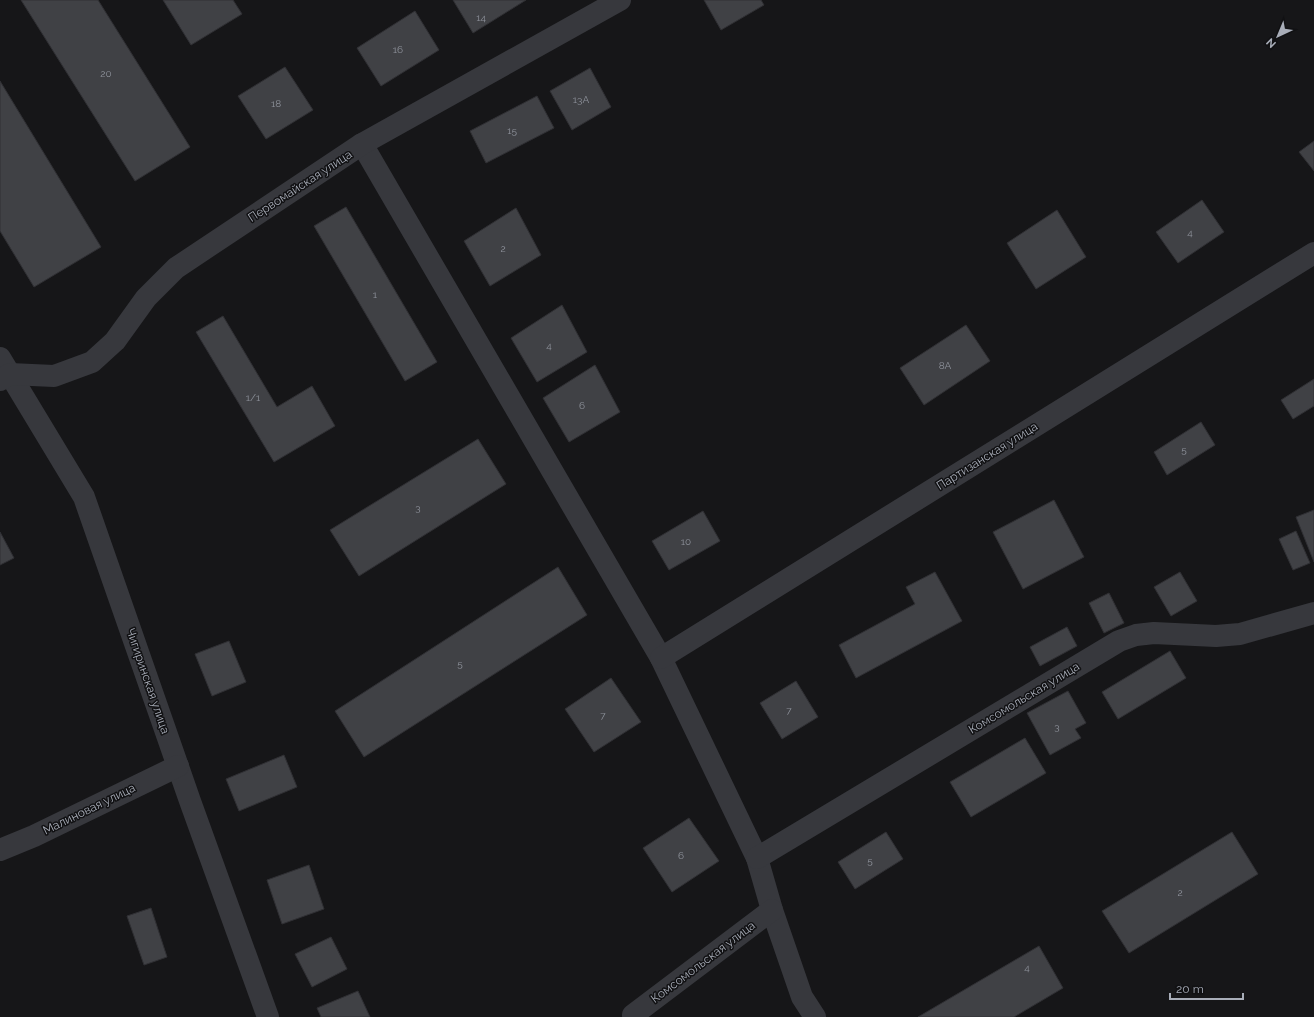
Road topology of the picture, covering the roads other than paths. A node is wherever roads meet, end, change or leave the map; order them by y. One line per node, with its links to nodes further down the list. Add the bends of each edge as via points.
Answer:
1 (620, 0): 2 (street, Первомайская улица)
2 (362, 144): 4 (street, Первомайская улица, via 176,268 146,298 115,341 92,362 54,376); 6 (street)
3 (1314, 253): 6 (street, Партизанская улица)
4 (3, 371): 7 (street, Чигиринская улица, via 84,497)
5 (1314, 613): 9 (street, Комсомольская улица, via 1240,634 1216,636 1154,633 1119,640)
6 (661, 658): 9 (street)
7 (178, 766): 8 (street, Малиновая улица); 12 (street, Чигиринская улица)
8 (0, 850)
9 (757, 858): 10 (street)
10 (772, 910): 11 (street, Комсомольская улица); 13 (street, via 802,997)
11 (634, 1015)
12 (268, 1017)
13 (815, 1017)

